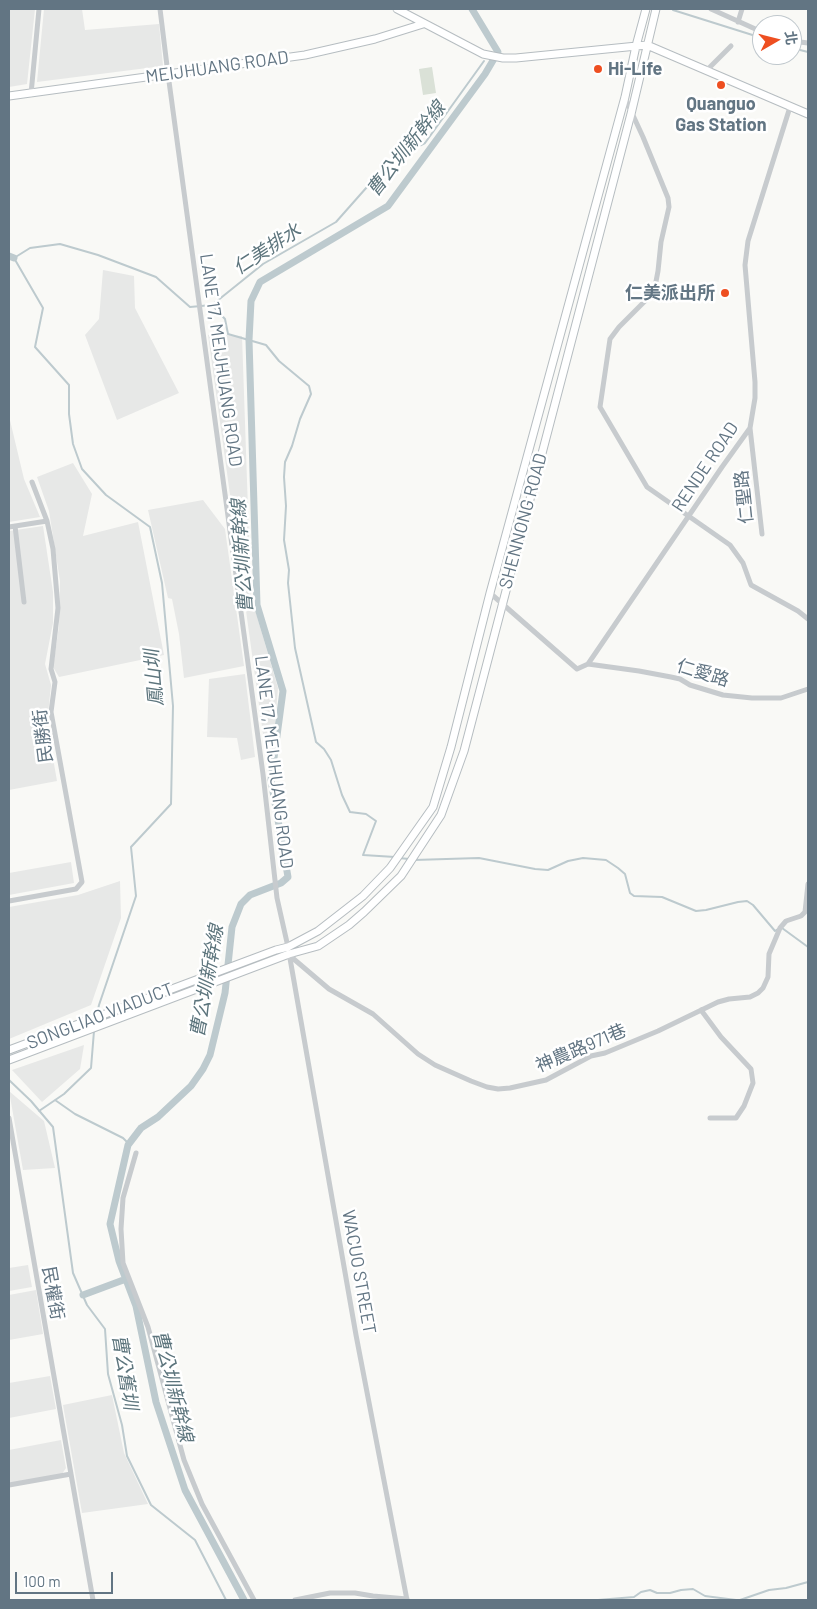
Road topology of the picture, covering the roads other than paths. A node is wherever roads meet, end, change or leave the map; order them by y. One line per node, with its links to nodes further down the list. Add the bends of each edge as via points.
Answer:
1 (40, 9): 16 (street)
2 (160, 9): 15 (street, LANE 17, MEIJHUANG ROAD)
3 (397, 9): 9 (street)
4 (646, 9): 12 (street, SHENNONG ROAD)
5 (656, 9): 11 (street, SHENNONG ROAD)
6 (712, 9): 8 (street)
7 (742, 9): 8 (street)
8 (738, 22): 10 (street)
9 (423, 24): 12 (street, via 483,54 503,58); 15 (street, MEIJHUANG ROAD, via 304,55)
10 (752, 28)
11 (647, 45): 12 (street); 14 (street); 20 (street, SHENNONG ROAD)
12 (636, 46): 18 (street, SHENNONG ROAD)
13 (731, 46): 14 (street)
14 (706, 71): 19 (street)
15 (168, 74): 16 (street, MEIJHUANG ROAD); 37 (street, LANE 17, MEIJHUANG ROAD, via 277,898)
16 (31, 94): 17 (street, MEIJHUANG ROAD)
17 (9, 96)
18 (625, 97): 20 (street); 28 (street, SHENNONG ROAD)
19 (790, 107): 21 (street); 22 (street, RENDE ROAD, via 748,241 744,265 755,382)
20 (632, 110): 24 (street, via 669,206 654,292 610,339 600,406 647,487); 30 (street, SHENNONG ROAD)
21 (808, 114)
22 (750, 428): 24 (street, RENDE ROAD); 27 (street, 仁聖路)
23 (32, 482): 25 (street, 民勝街)
24 (688, 517): 31 (street, via 730,545 743,562 751,585); 32 (street, RENDE ROAD)
25 (47, 521): 26 (street); 35 (street, 民勝街, via 58,608 51,669 55,682 51,712 82,882 76,889)
26 (12, 526): 29 (street)
27 (762, 534)
28 (490, 593): 30 (street); 37 (street, SHENNONG ROAD, via 451,747 432,807 390,868 363,896)
29 (24, 602)
30 (502, 603): 32 (street, via 577,669); 37 (street, SHENNONG ROAD, via 464,751 441,815 401,876 364,912 318,946)
31 (808, 619)
32 (588, 664): 33 (street, 仁愛路, via 680,679 724,695 780,698)
33 (808, 689)
34 (808, 884): 39 (street, 神農路971巷, via 805,912 786,921 776,935 763,988 750,997 729,999)
35 (9, 901)
36 (276, 950): 37 (street, SHENNONG ROAD); 40 (street, SONGLIAO VIADUCT)
37 (288, 951): 38 (street, SHENNONG ROAD); 39 (street, 神農路971巷, via 329,990 373,1014 418,1054 471,1081 498,1089 546,1080 591,1056 658,1031); 50 (street, WACUO STREET)
38 (278, 959): 41 (street, SONGLIAO VIADUCT)
39 (701, 1010): 43 (street, via 751,1069 753,1083 736,1118)
40 (9, 1050)
41 (9, 1060)
42 (9, 1118): 45 (street, 民權街)
43 (710, 1118)
44 (136, 1153): 48 (street, via 123,1198 120,1229 124,1263 148,1327 184,1460 202,1504)
45 (71, 1474): 46 (street); 47 (street, 民權街)
46 (9, 1485)
47 (93, 1600)
48 (254, 1600)
49 (295, 1600): 50 (street, via 330,1593 355,1593)
50 (407, 1600)

